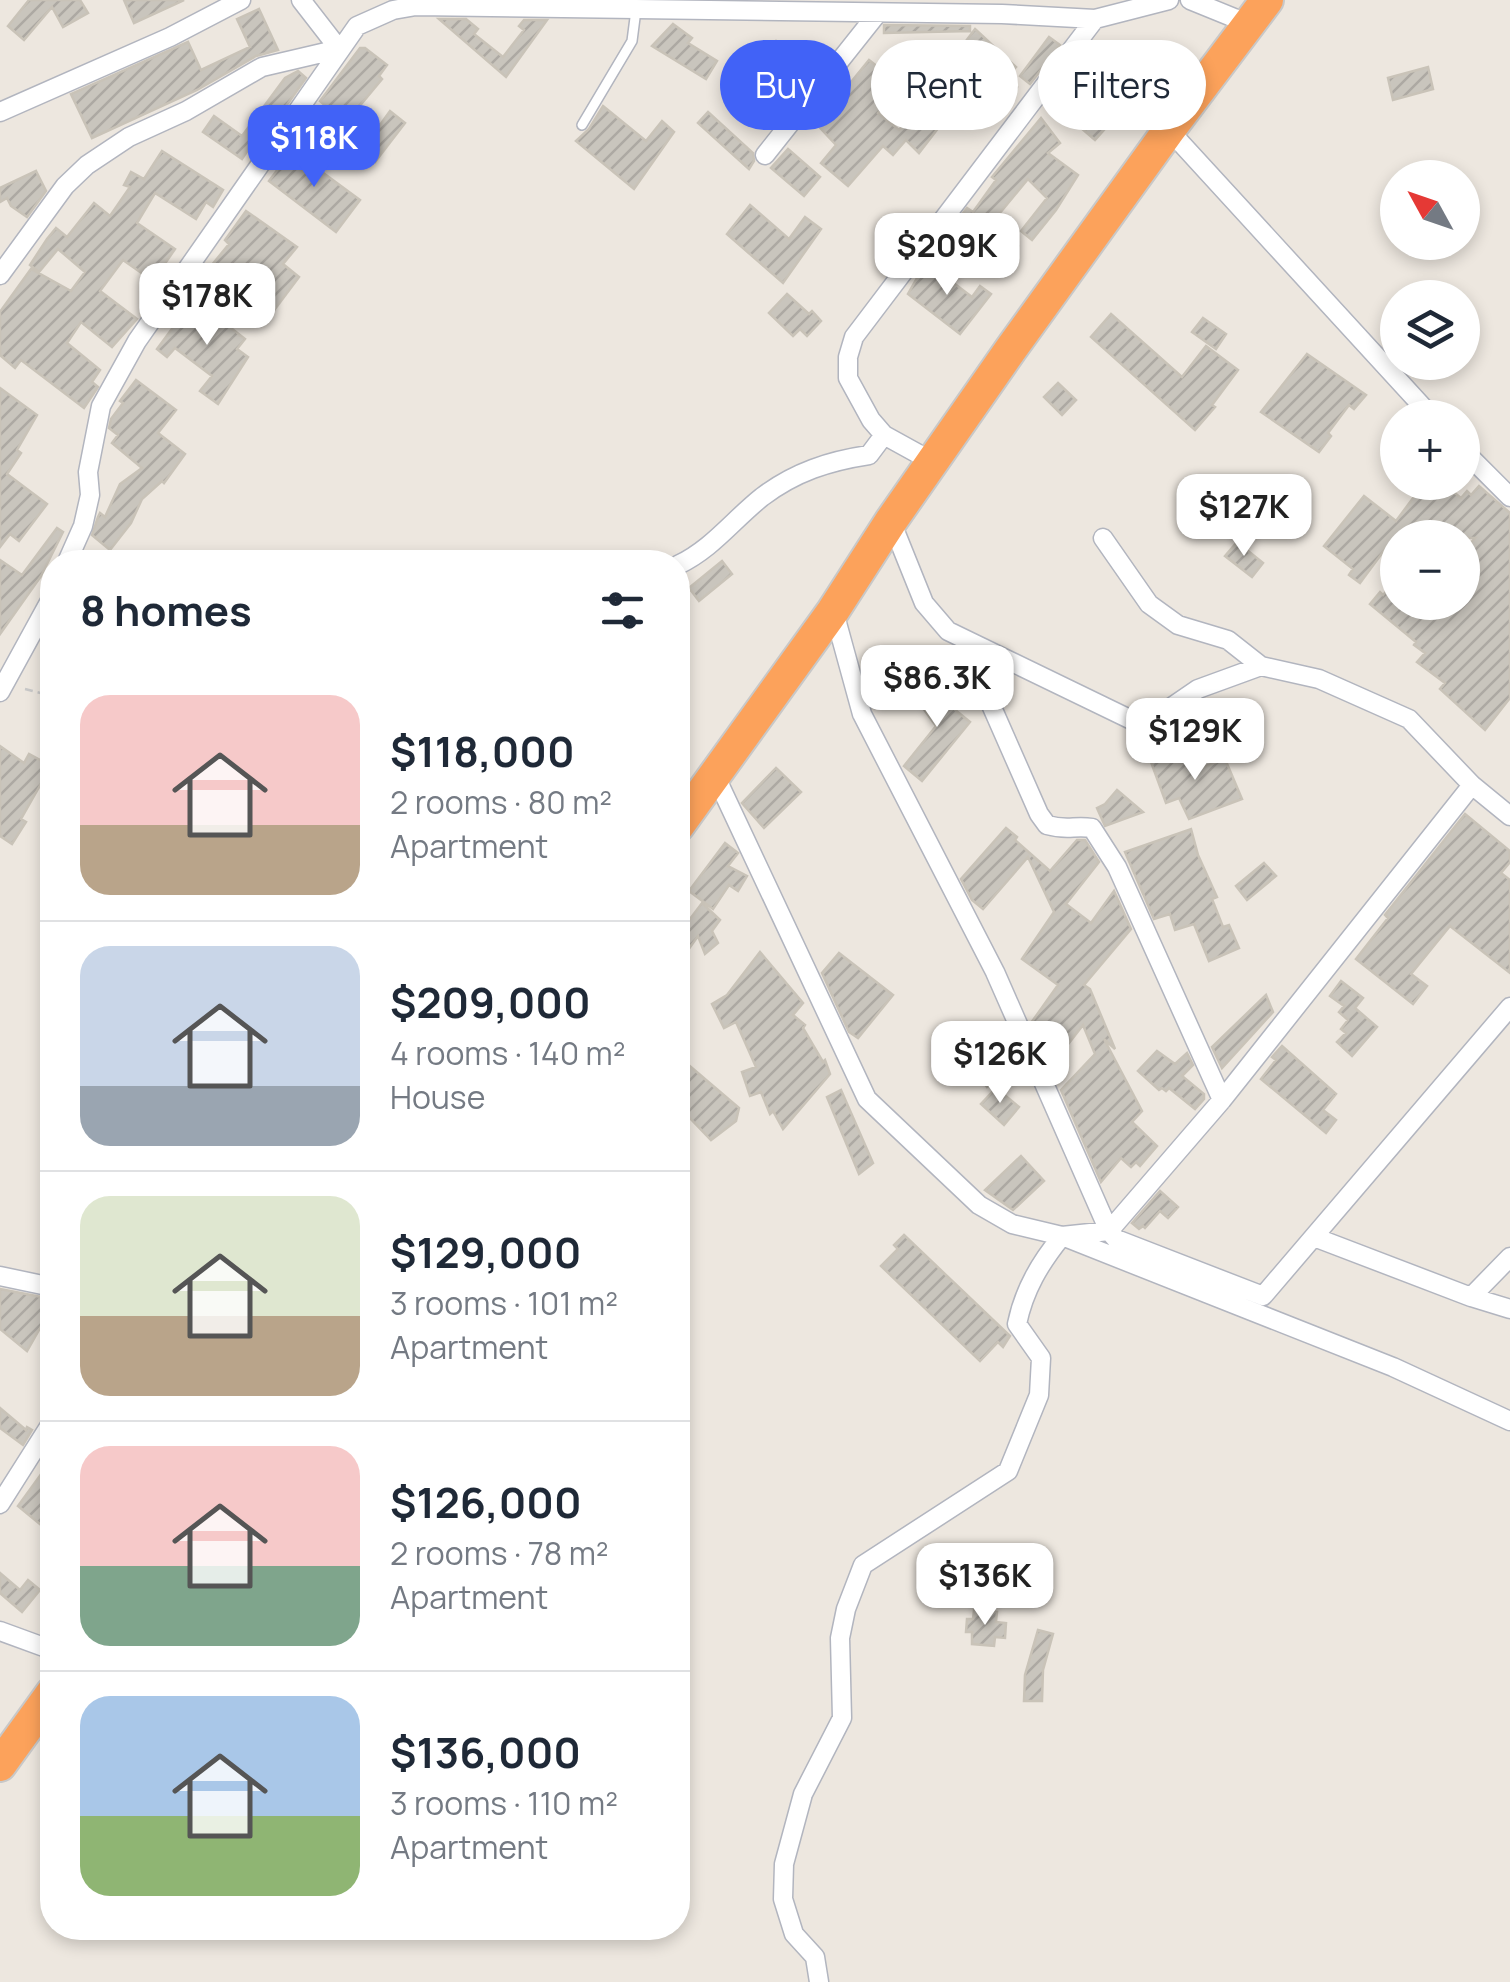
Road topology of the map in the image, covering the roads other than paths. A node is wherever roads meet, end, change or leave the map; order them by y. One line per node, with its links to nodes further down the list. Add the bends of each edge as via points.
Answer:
1 (241, 0): 12 (street)
2 (301, 0): 10 (street)
3 (1169, 0): 9 (street)
4 (1190, 0): 7 (street)
5 (417, 3): 6 (street); 10 (street, via 357,26)
6 (636, 10): 8 (street); 13 (lane, via 632,42)
7 (1258, 12): 11 (highway)
8 (877, 14): 9 (street); 15 (street)
9 (1095, 19): 18 (street, via 854,337 848,378)
10 (339, 49): 16 (street, via 262,68 129,137 64,186); 24 (street, via 137,341 101,406 90,495)
11 (1206, 80)
12 (0, 112)
13 (582, 125)
14 (1168, 130): 17 (street); 19 (highway)
15 (765, 155)
16 (0, 275)
17 (1416, 400)
18 (884, 434): 19 (street); 25 (street, via 869,454 825,462 788,480)
19 (933, 462): 22 (highway)
20 (1480, 467): 21 (street)
21 (1510, 498)
22 (891, 521): 26 (highway); 28 (street, via 924,603)
23 (1104, 538): 29 (street, via 1149,604 1178,625 1228,640)
24 (72, 550)
25 (690, 558)
26 (834, 611): 31 (highway); 37 (street, via 862,714 995,972)
27 (40, 619): 30 (street)
28 (962, 638): 29 (street, via 1144,726 1198,690); 36 (street, via 1039,814 1047,825 1092,828 1117,867)
29 (1260, 666): 32 (street, via 1318,679 1409,719)
30 (3, 686)
31 (715, 775): 33 (highway); 38 (street, via 867,1098 979,1205 1012,1224)
32 (1472, 785): 34 (street); 36 (street)
33 (690, 809)
34 (1510, 816)
35 (1510, 1007): 39 (street)
36 (1222, 1100): 37 (street)
37 (1109, 1231): 38 (street); 39 (street, via 1263,1296)
38 (1062, 1236): 45 (street); 52 (street, via 1041,1261 1022,1302 1017,1324 1041,1358 1038,1395 1008,1471 863,1565 846,1609 842,1718 803,1794 784,1864 782,1899 794,1934 815,1957)
39 (1314, 1237): 43 (street)
40 (1510, 1257): 43 (street)
41 (0, 1276): 42 (street)
42 (40, 1284)
43 (1471, 1297): 44 (street)
44 (1510, 1309)
45 (1510, 1420)
46 (40, 1441): 47 (street)
47 (0, 1504)
48 (0, 1631): 49 (street)
49 (40, 1646)
50 (40, 1709): 51 (highway)
51 (0, 1764)
52 (818, 1982)

